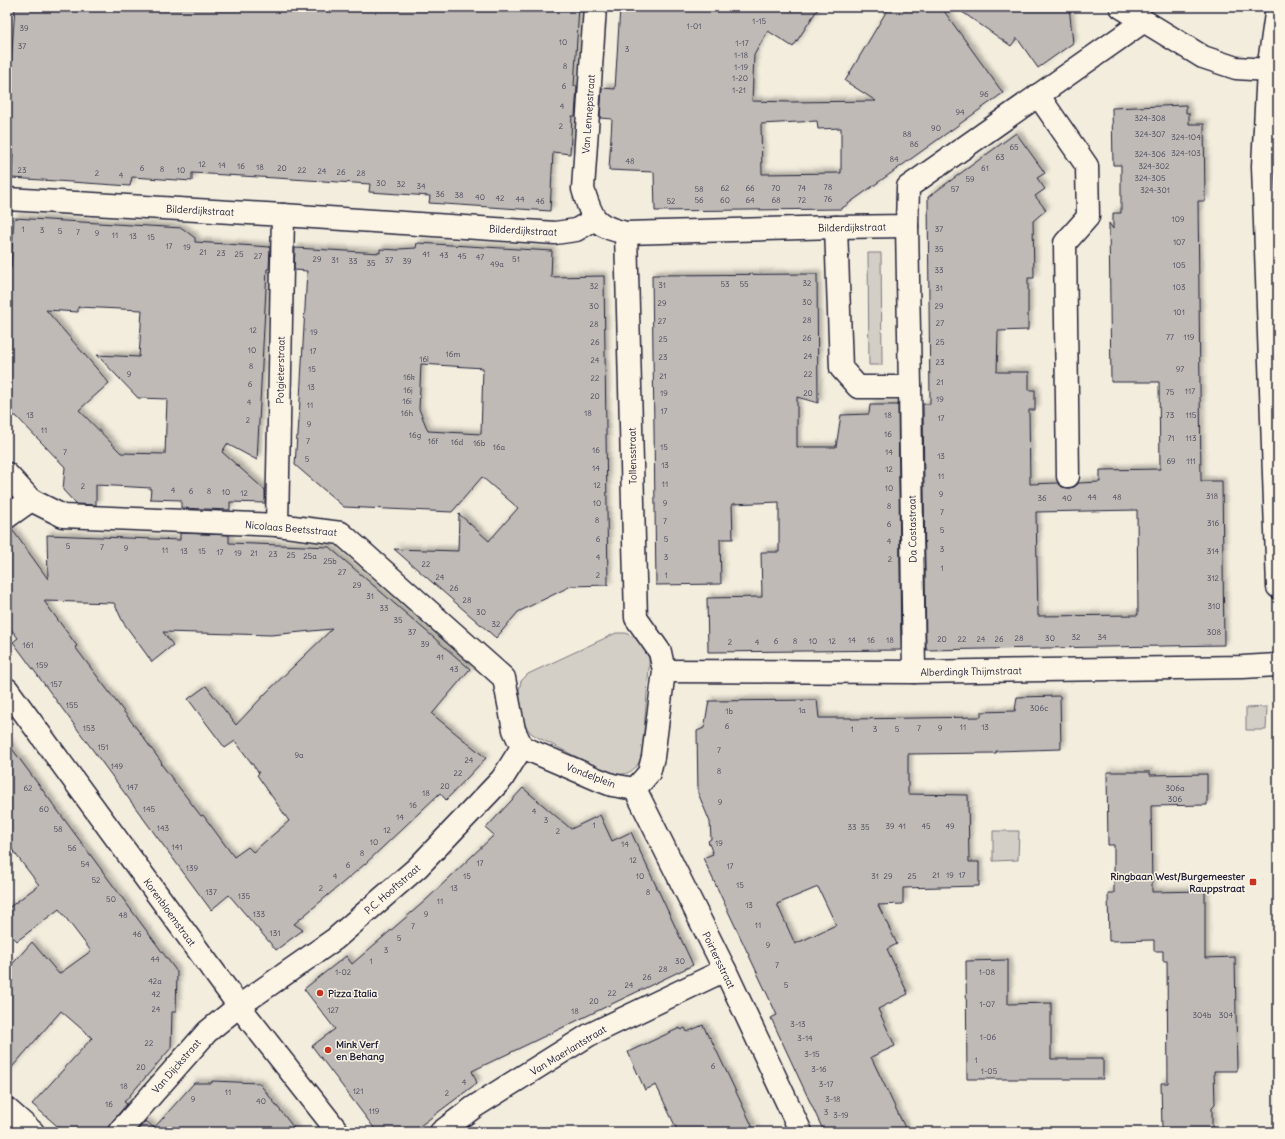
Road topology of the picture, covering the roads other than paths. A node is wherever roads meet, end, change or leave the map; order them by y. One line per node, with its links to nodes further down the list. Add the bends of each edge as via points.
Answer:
1 (595, 7): 9 (street, Van Lennepstraat, via 583,189)
2 (1121, 7): 4 (street)
3 (1277, 7): 5 (street)
4 (1144, 21): 5 (street, via 1203,57 1236,68); 6 (street)
5 (1268, 70): 19 (street, via 1263,166)
6 (1038, 96): 10 (street, via 908,187); 15 (street, via 1087,166 1088,218 1065,243)
7 (7, 199): 8 (street, Bilderdijkstraat)
8 (283, 215): 9 (street, Bilderdijkstraat, via 555,233 576,230); 18 (street, Potgieterstraat)
9 (595, 219): 12 (street, Bilderdijkstraat, via 609,229)
10 (907, 226): 11 (street, Bilderdijkstraat); 13 (street, Da Costastraat)
11 (836, 227): 12 (street, Bilderdijkstraat); 13 (street, via 841,368 858,387)
12 (626, 233): 21 (street, Tollensstraat, via 636,618 660,652)
13 (910, 387): 22 (street, Da Costastraat)
14 (7, 474): 16 (street)
15 (1068, 476)
16 (31, 500): 17 (street); 18 (street, Nicolaas Beetsstraat, via 63,516)
17 (7, 517)
18 (277, 525): 24 (street, Nicolaas Beetsstraat, via 341,533 504,678 514,730)
19 (1278, 587)
20 (1278, 665): 22 (street, Alberdingk Thijmstraat)
21 (664, 671): 22 (street, Alberdingk Thijmstraat); 25 (street, via 653,757 649,773)
22 (914, 672)
23 (7, 689): 27 (street, Korenbloemstraat)
24 (522, 747): 25 (street, Vondelplein, via 612,785); 27 (street, P.C. Hooftstraat, via 502,779 418,867 335,939)
25 (635, 789): 26 (street, Poirtersstraat)
26 (725, 970): 32 (street, Van Maerlantstraat, via 589,1035 474,1107); 33 (street, Poirtersstraat)
27 (239, 1006): 30 (street, Van Dijckstraat, via 207,1032); 31 (street, Korenbloemstraat)
28 (7, 1109): 29 (street)
29 (33, 1132)
30 (119, 1132)
31 (338, 1132)
32 (441, 1132)
33 (801, 1132)

